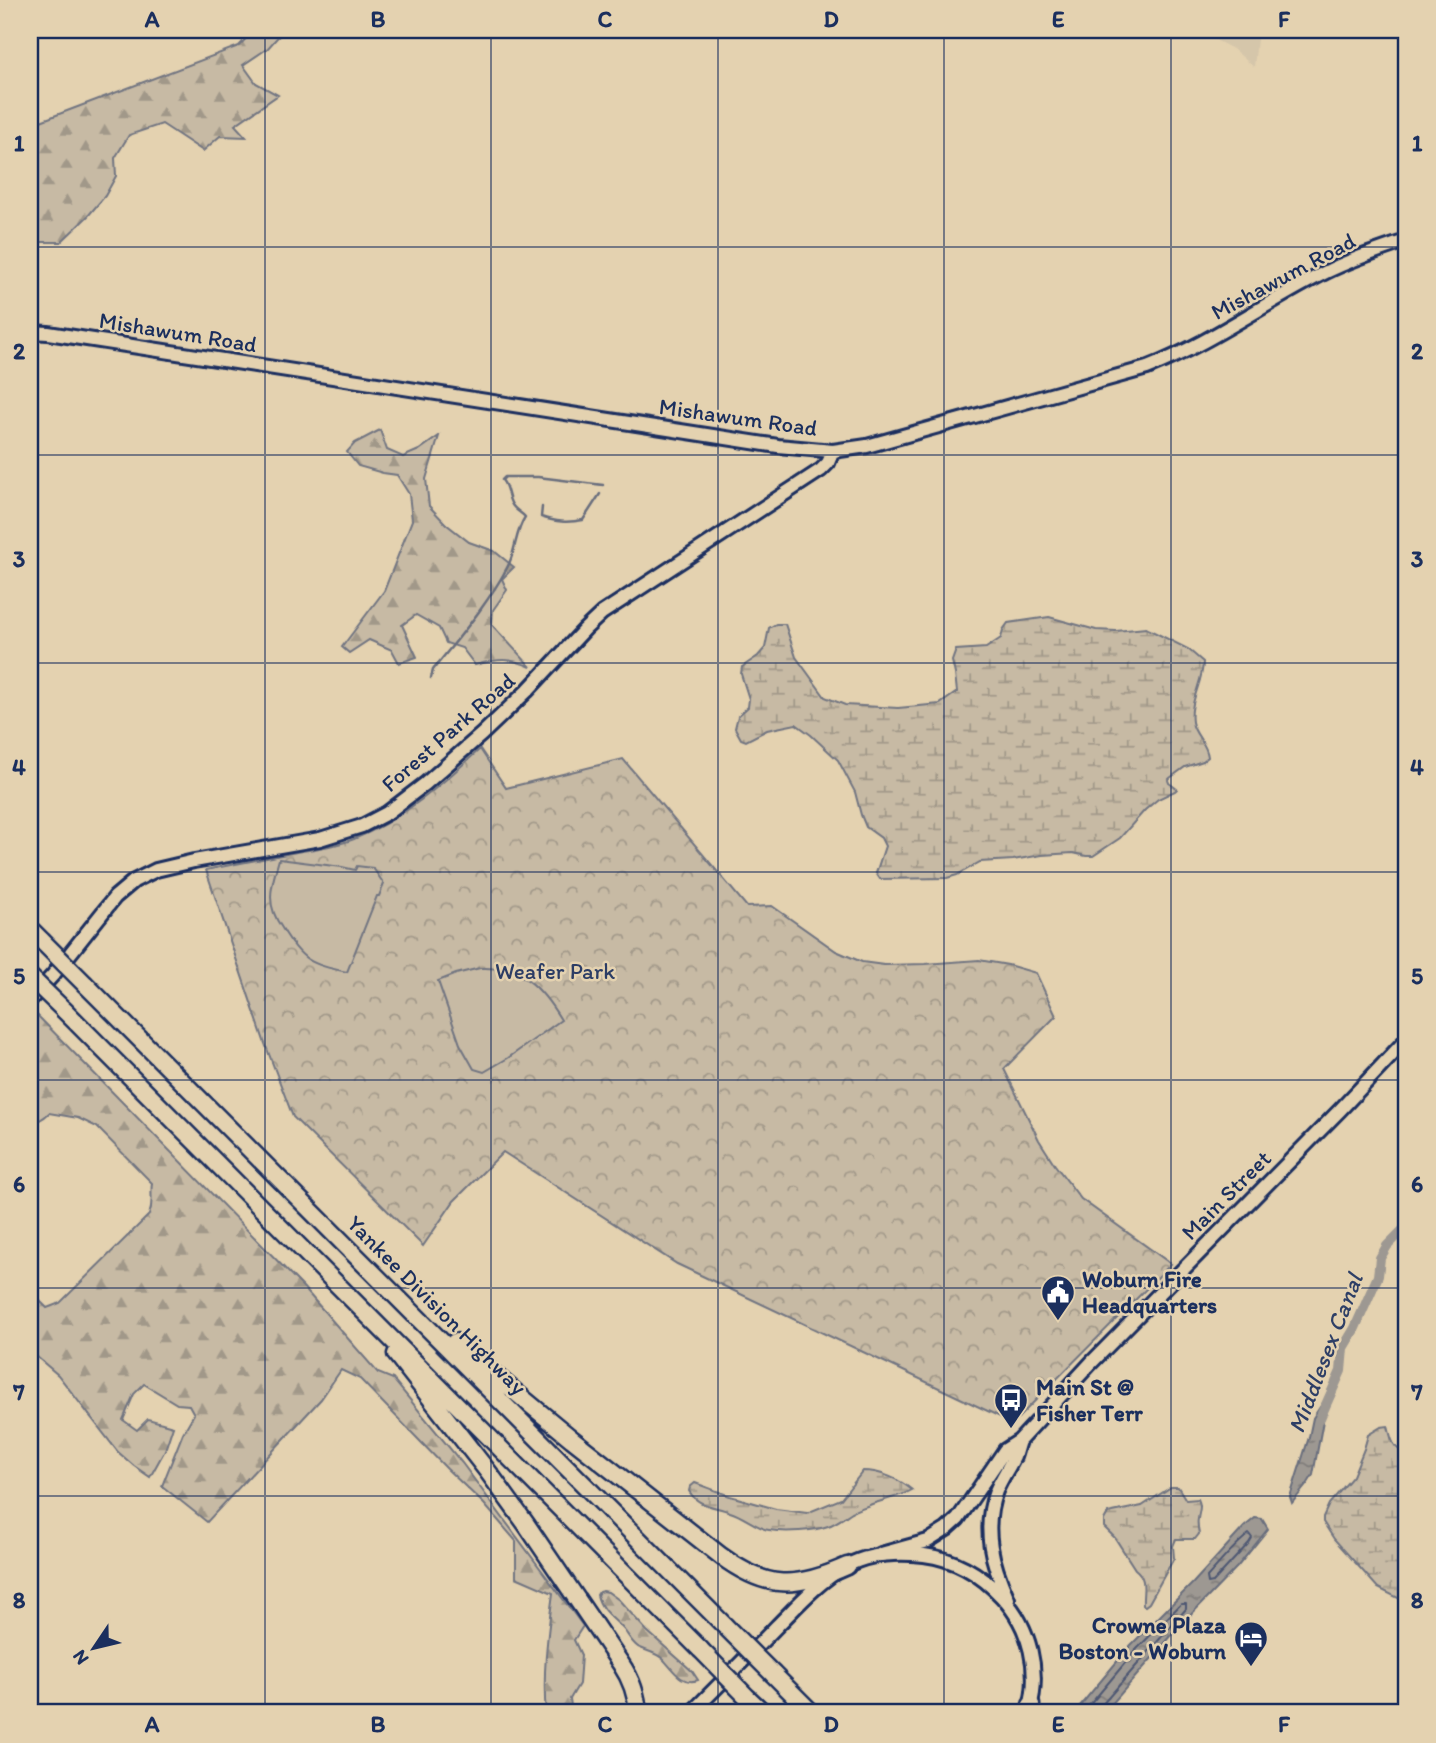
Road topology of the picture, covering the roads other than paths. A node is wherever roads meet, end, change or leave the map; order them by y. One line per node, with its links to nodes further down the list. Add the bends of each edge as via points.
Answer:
1 (1406, 241): 3 (main road, Mishawum Road, via 1333,268 1147,368 867,446)
2 (30, 332): 3 (main road, Mishawum Road)
3 (833, 451): 6 (main road, Forest Park Road, via 821,470 599,616 496,721 397,806 332,836 169,866 144,876 115,897)
4 (30, 929): 8 (highway, Yankee Division Highway, bridge)
5 (30, 977): 9 (highway, bridge)
6 (30, 1000)
7 (1406, 1040): 10 (main road, Main Street)
8 (370, 1270): 12 (highway, via 553,1424 744,1572 791,1583); 18 (highway, Yankee Division Highway, bridge)
9 (353, 1300): 15 (highway, via 526,1524 626,1671); 17 (highway, bridge)
10 (1018, 1441): 11 (main road, Main Street, via 1005,1450 947,1529 928,1541); 13 (main road, Main Street, via 996,1490 989,1537 995,1568)
11 (881, 1555): 12 (main road, Main Street); 13 (main road, via 930,1556 964,1567 993,1587)
12 (847, 1566): 16 (main road, Main Street, via 809,1594)
13 (1019, 1621): 14 (main road, via 1032,1661)
14 (1030, 1711)
15 (638, 1713)
16 (691, 1713)
17 (764, 1713)
18 (812, 1713)

